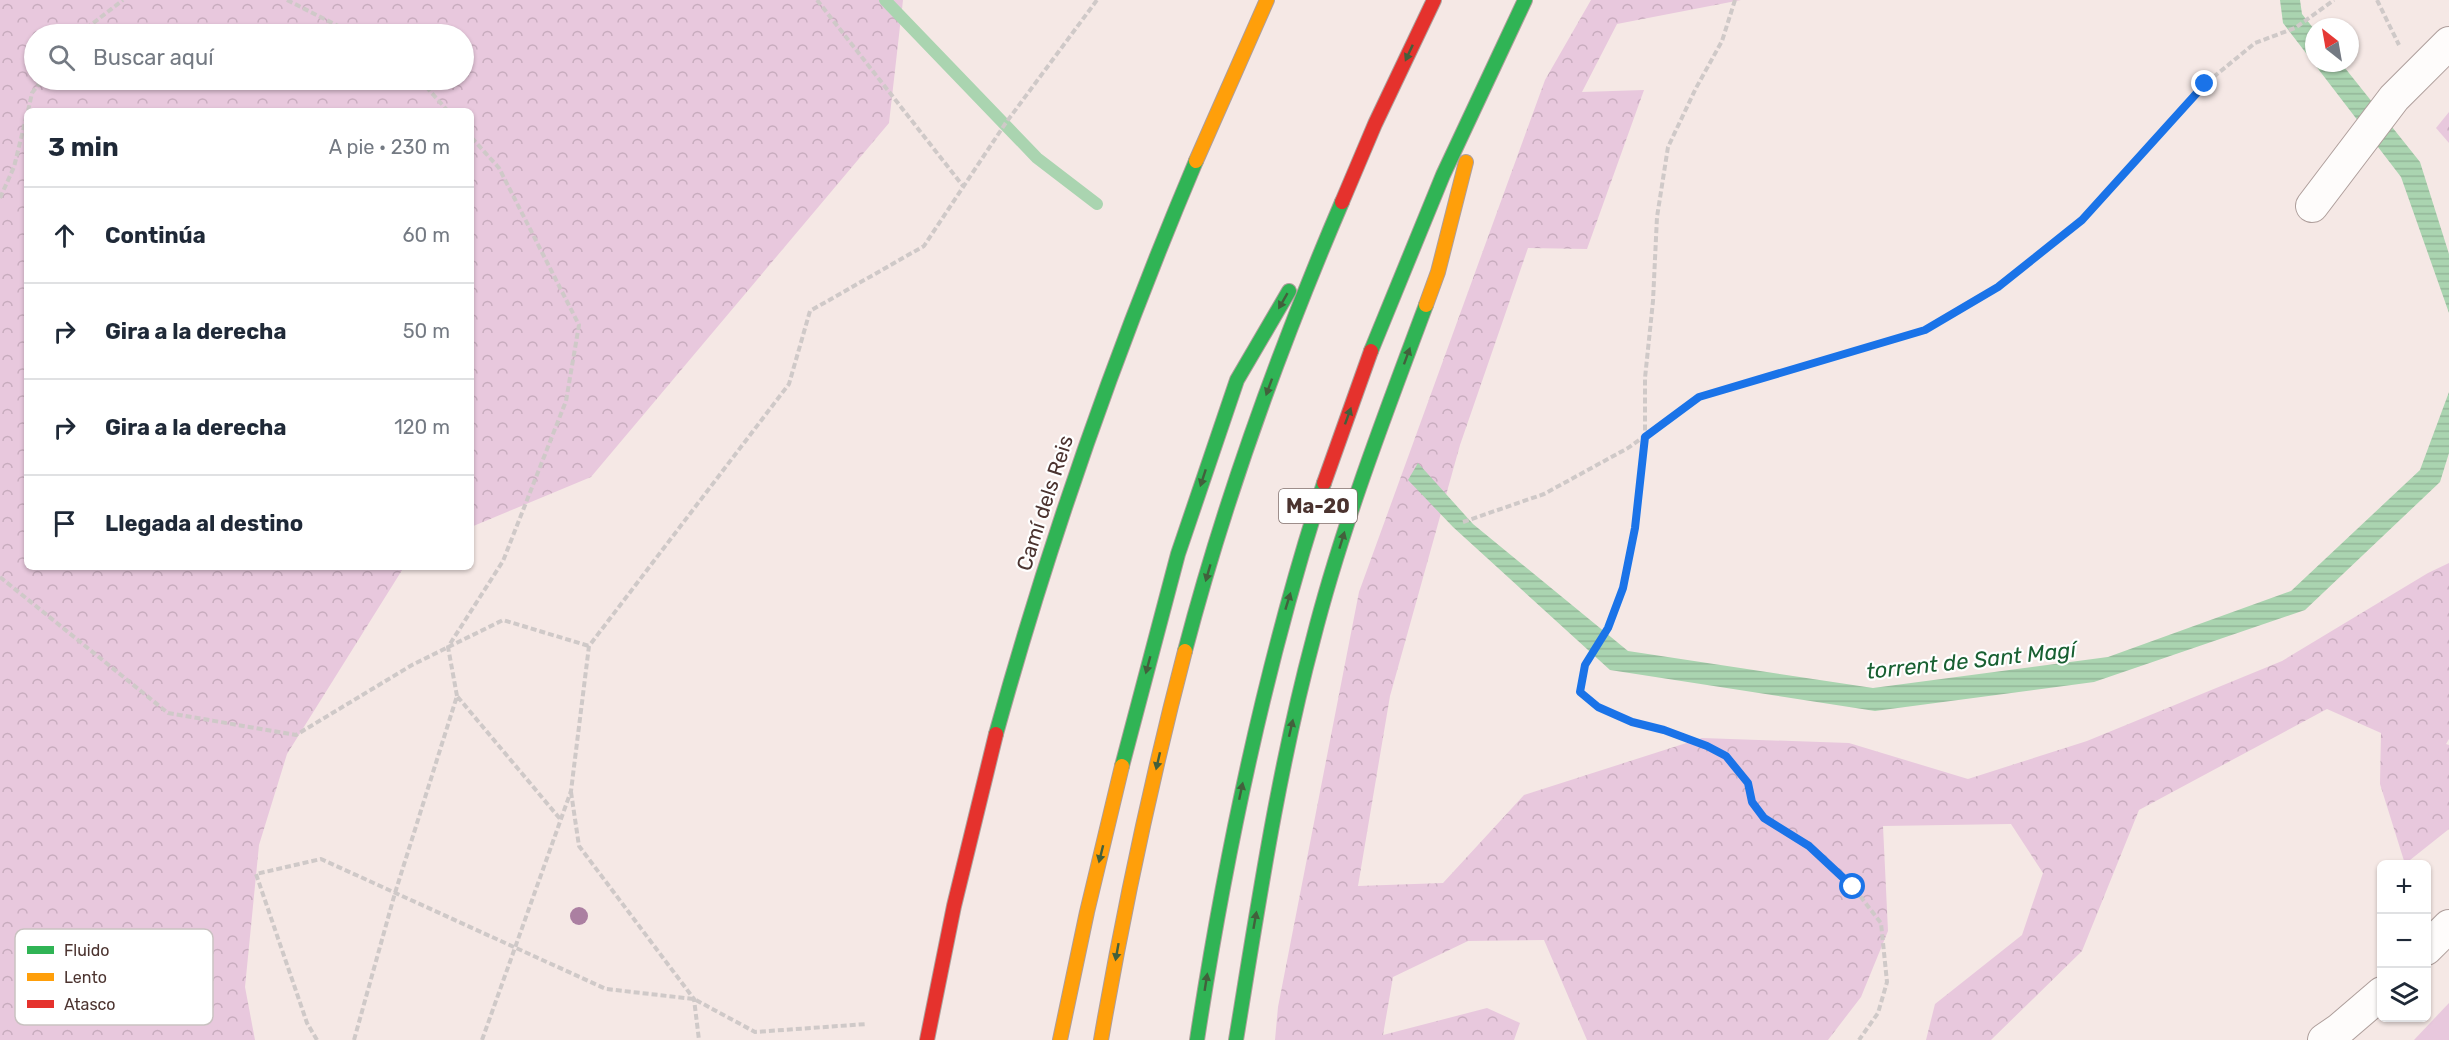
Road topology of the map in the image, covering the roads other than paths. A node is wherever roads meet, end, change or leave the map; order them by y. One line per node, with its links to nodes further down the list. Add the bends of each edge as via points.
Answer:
1 (1268, 0): 11 (main road, Camí dels Reis, via 1141,293 1063,512 964,857)
2 (1434, 0): 6 (main road, one-way to 6)
3 (1525, 0): 5 (main road, Ma-20)
4 (2449, 43): 7 (street, via 2394,98)
5 (1487, 76): 14 (main road, Ma-20, one-way to 5, via 1236,814 1280,626 1372,349); 15 (main road, one-way to 5, via 1273,814 1313,639 1371,452 1438,272)
6 (1344, 196): 12 (main road, one-way to 12, via 1237,380 1209,461 1178,554 1130,732); 13 (main road, one-way to 13, via 1240,468 1184,654 1139,844)
7 (2312, 206)
8 (2449, 926): 9 (street)
9 (2431, 945)
10 (2377, 997): 16 (street)
11 (927, 1040)
12 (1060, 1040)
13 (1101, 1040)
14 (1197, 1040)
15 (1236, 1040)
16 (2324, 1040)

